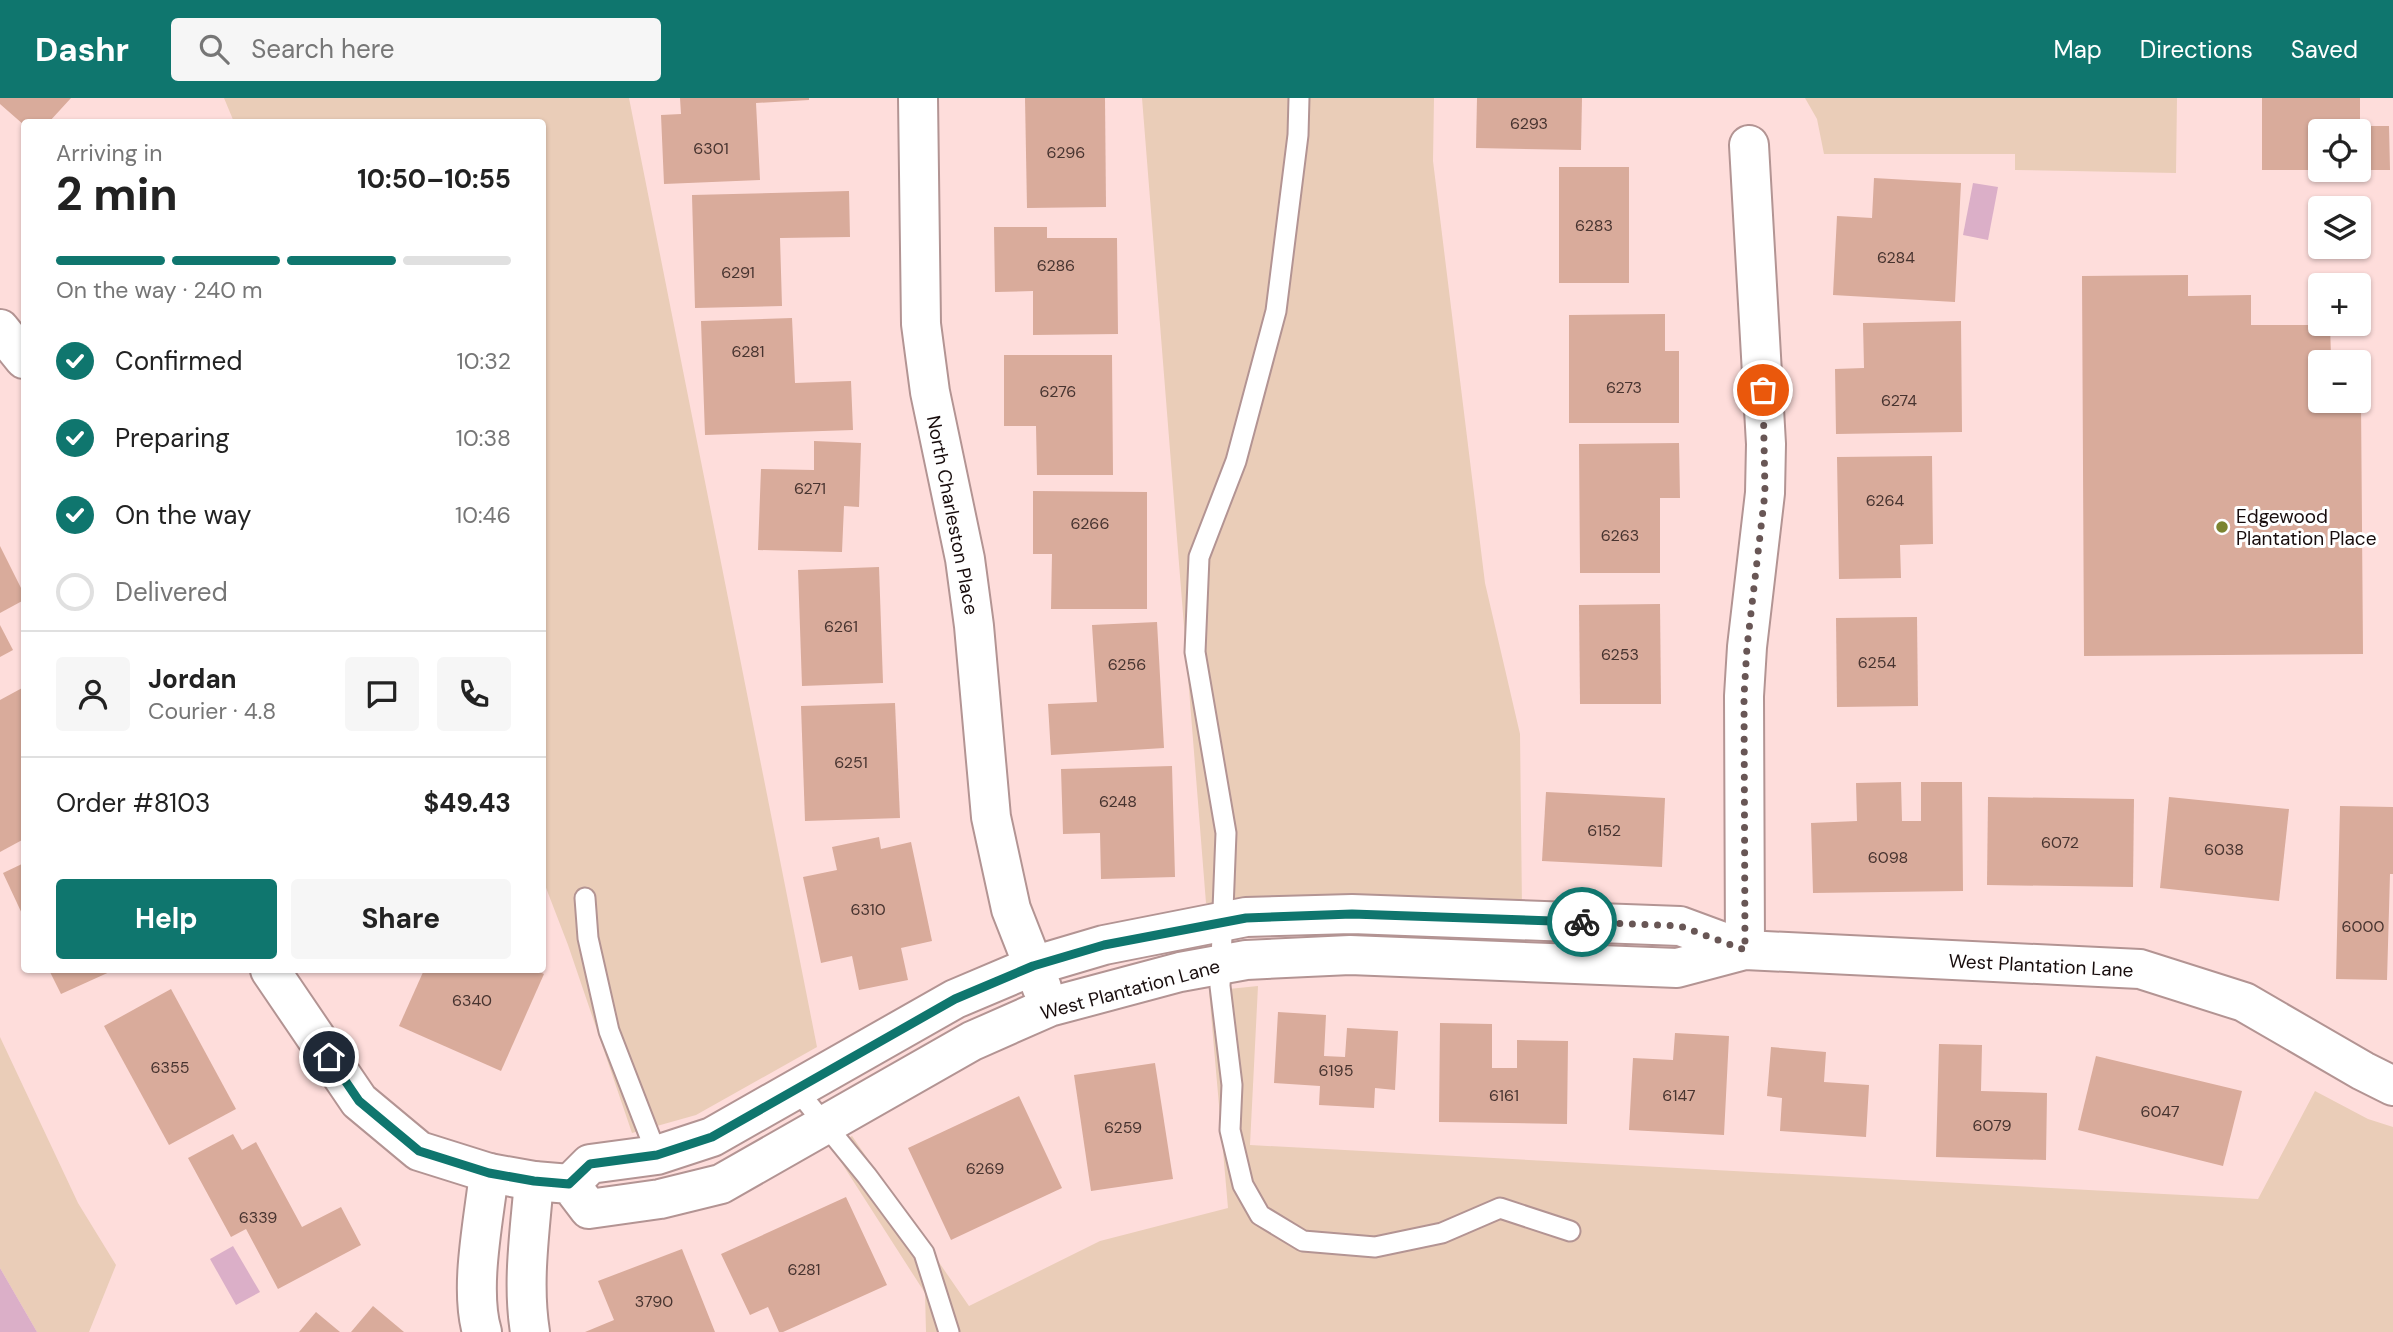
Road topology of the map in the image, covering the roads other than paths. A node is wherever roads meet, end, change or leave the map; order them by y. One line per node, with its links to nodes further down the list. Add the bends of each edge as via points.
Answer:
1 (918, 98): 10 (street, North Charleston Place, via 922,324 930,392 965,559 991,817 1011,909)
2 (1298, 98): 7 (lane, via 1298,135 1276,311 1236,461 1199,557 1195,652 1226,833)
3 (1749, 145): 8 (street, via 1766,456 1744,696)
4 (0, 328): 5 (street)
5 (21, 355)
6 (585, 898): 16 (lane, via 588,938 609,1031)
7 (1222, 922): 8 (street, West Plantation Lane, via 1352,914 1680,926); 9 (lane); 10 (street, West Plantation Lane, via 1104,945)
8 (1745, 950): 9 (street, West Plantation Lane, via 1677,968 1350,955); 13 (street, West Plantation Lane, via 2140,969 2244,1002)
9 (1221, 964): 12 (street, West Plantation Lane); 19 (lane, via 1232,1085 1230,1130 1243,1185 1260,1215 1303,1241 1375,1247 1442,1233 1500,1208)
10 (1033, 966): 12 (street, North Charleston Place); 14 (street, West Plantation Lane, via 955,999)
11 (272, 973): 17 (street, via 359,1101 419,1151)
12 (1049, 1007): 15 (street, West Plantation Lane, via 972,1041)
13 (2393, 1086)
14 (796, 1090): 15 (lane); 16 (street, West Plantation Lane, via 712,1137)
15 (825, 1125): 18 (street, West Plantation Lane, via 720,1184 660,1199 589,1209); 22 (lane, via 924,1253)
16 (657, 1155): 18 (street, West Plantation Lane, via 590,1164)
17 (489, 1173): 18 (street); 20 (street, via 478,1278)
18 (552, 1183): 21 (street, via 527,1269)
19 (1570, 1231)
20 (482, 1332)
21 (530, 1332)
22 (949, 1332)

